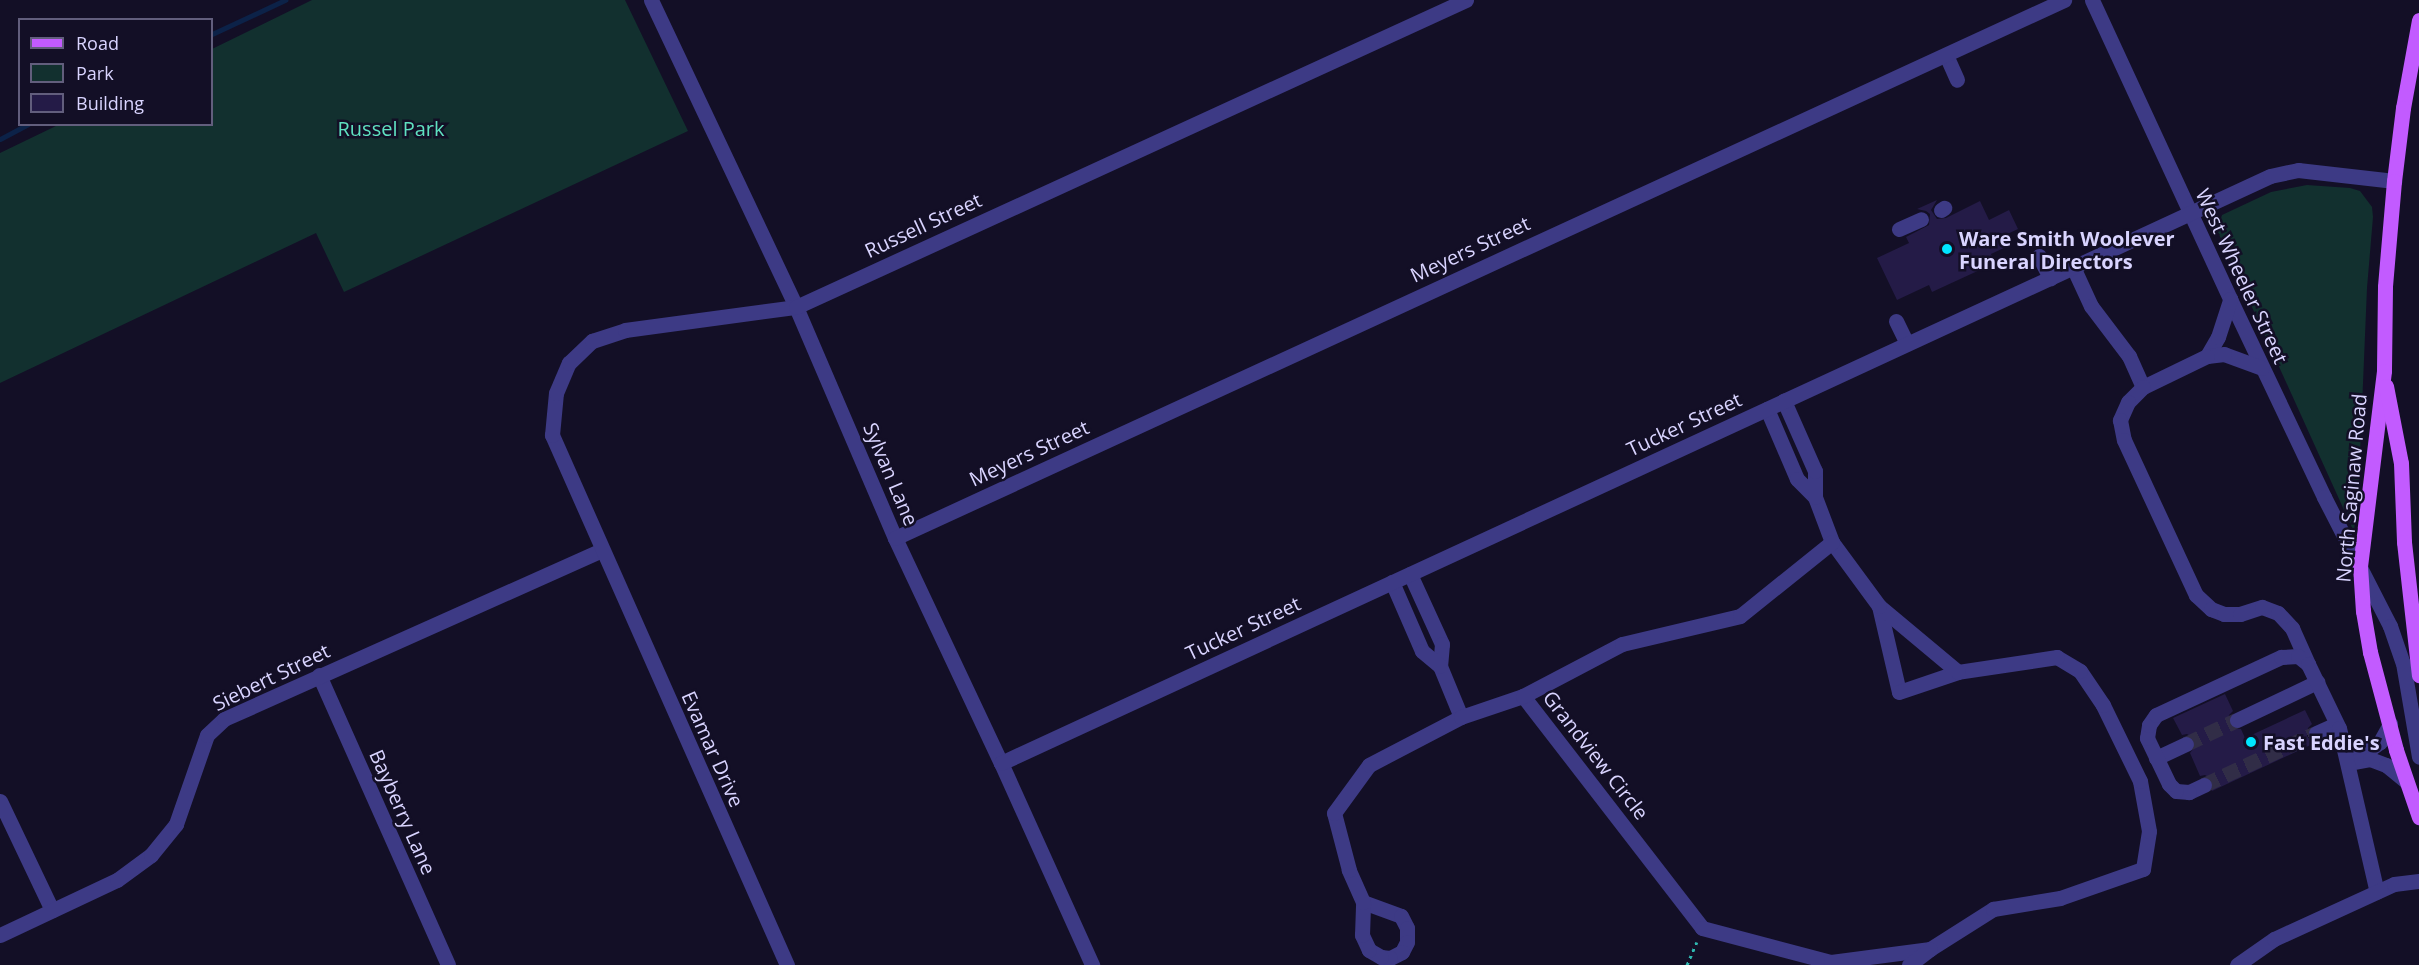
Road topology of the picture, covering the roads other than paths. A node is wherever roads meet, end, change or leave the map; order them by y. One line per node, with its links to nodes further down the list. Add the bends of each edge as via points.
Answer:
1 (651, 0): 16 (street, Sylvan Lane)
2 (1466, 0): 16 (street, Russell Street)
3 (2064, 0): 6 (street, Meyers Street)
4 (2092, 0): 9 (street, West Wheeler Street)
5 (2419, 20): 8 (main road, North Saginaw Road)
6 (1946, 55): 7 (street); 26 (street, Meyers Street)
7 (1957, 80)
8 (2394, 181): 9 (street, Tucker Street, via 2298,171 2270,176); 21 (main road, North Saginaw Road, via 2385,287)
9 (2189, 214): 13 (street, Tucker Street); 15 (street, West Wheeler Street)
10 (1921, 219): 11 (street)
11 (1899, 229)
12 (2039, 256): 14 (street)
13 (2073, 267): 14 (street, Tucker Street); 22 (street, via 2091,306 2129,356)
14 (2050, 278): 18 (street, Tucker Street)
15 (2230, 299): 19 (street, via 2218,337); 20 (street, West Wheeler Street)
16 (796, 307): 26 (street, Sylvan Lane); 28 (street, Russell Street, via 626,330 592,341 569,363 556,393 552,435)
17 (1896, 321): 18 (street)
18 (1907, 344): 23 (street, Tucker Street)
19 (2207, 356): 20 (street, via 2224,354); 22 (street)
20 (2262, 368): 29 (street, West Wheeler Street)
21 (2384, 371): 29 (main road, North Saginaw Road); 37 (main road, North Saginaw Road, via 2401,464 2405,553)
22 (2143, 387): 33 (street, via 2128,402 2120,420 2124,440 2196,595 2224,615 2262,607 2278,613 2292,628)
23 (1784, 401): 24 (street, Tucker Street); 25 (street, via 1815,471)
24 (1767, 409): 25 (street, via 1797,479); 30 (street, Tucker Street)
25 (1815, 497): 27 (street)
26 (895, 538): 49 (street, Sylvan Lane)
27 (1832, 542): 32 (street); 39 (street, Grandview Circle, via 1740,616 1622,644)
28 (601, 550): 36 (street, Siebert Street); 62 (street, Evamar Drive)
29 (2360, 566): 43 (main road, North Saginaw Road, via 2370,652); 46 (street, West Wheeler Street, via 2390,626 2403,663)
30 (1410, 574): 31 (street, Tucker Street); 34 (street, via 1442,644)
31 (1392, 582): 34 (street, via 1422,651); 49 (street, Tucker Street)
32 (1879, 606): 35 (street); 35 (street, via 1899,692)
33 (2308, 664): 38 (street); 47 (street, via 2298,656 2281,657 2156,715 2147,738)
34 (1440, 666): 40 (street)
35 (1958, 672): 59 (street, via 2057,657 2080,672 2103,705 2140,781 2149,831 2143,868 2060,898 1993,909)
36 (319, 675): 57 (street, Siebert Street, via 224,719 207,735 176,824 151,855 117,880); 61 (street, Bayberry Lane)
37 (2419, 675)
38 (2317, 682): 41 (street); 42 (street)
39 (1523, 696): 40 (street); 60 (street, Grandview Circle, via 1702,927)
40 (1461, 717): 56 (street, via 1369,765 1334,813 1348,870)
41 (2237, 720)
42 (2336, 724): 44 (street); 48 (street)
43 (2390, 724): 48 (street, via 2380,742); 50 (main road, North Saginaw Road)
44 (2316, 733)
45 (2186, 744): 47 (street)
46 (2419, 757)
47 (2156, 758): 51 (street, via 2176,791 2189,792)
48 (2347, 758): 50 (street, via 2370,759 2386,765); 55 (street)
49 (1001, 763): 63 (street, Sylvan Lane)
50 (2406, 781): 53 (main road, North Saginaw Road)
51 (2204, 785)
52 (0, 801): 57 (street)
53 (2419, 817)
54 (2419, 881): 55 (street, via 2394,884)
55 (2377, 892): 65 (street, via 2274,939)
56 (1363, 902)
57 (52, 910): 58 (street, Siebert Street)
58 (0, 935)
59 (1930, 949): 60 (street); 64 (street)
60 (1831, 963)
61 (448, 965)
62 (787, 965)
63 (1092, 965)
64 (1909, 965)
65 (2238, 965)

